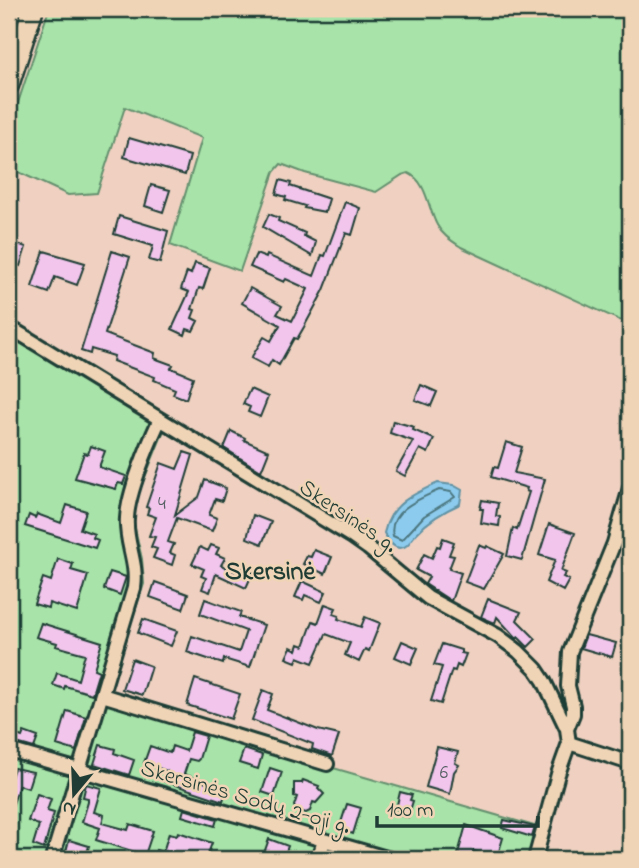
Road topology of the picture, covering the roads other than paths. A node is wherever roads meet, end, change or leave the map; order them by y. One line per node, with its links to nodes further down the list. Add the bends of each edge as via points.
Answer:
1 (20, 9): 3 (highway)
2 (33, 9): 4 (highway)
3 (9, 43)
4 (9, 84)
5 (9, 327): 6 (street, Skersinės g.)
6 (159, 421): 8 (street, via 128,509 134,588); 9 (street, Skersinės g., via 351,536 428,598 518,651 544,681)
7 (630, 488): 9 (street, via 614,543 570,652 568,686 573,714)
8 (102, 695): 13 (street); 14 (street)
9 (567, 729): 10 (street, Skersinės g.)
10 (569, 743): 12 (street); 19 (street)
11 (9, 750): 14 (street, Skersinės Sodų 2-oji g.)
12 (630, 763)
13 (327, 764)
14 (80, 771): 15 (street, Skersinės Sodų 2-oji g.); 16 (street)
15 (324, 841): 17 (street); 18 (street, Skersinės Sodų 2-oji g.)
16 (52, 859)
17 (318, 859)
18 (390, 859)
19 (535, 859)

